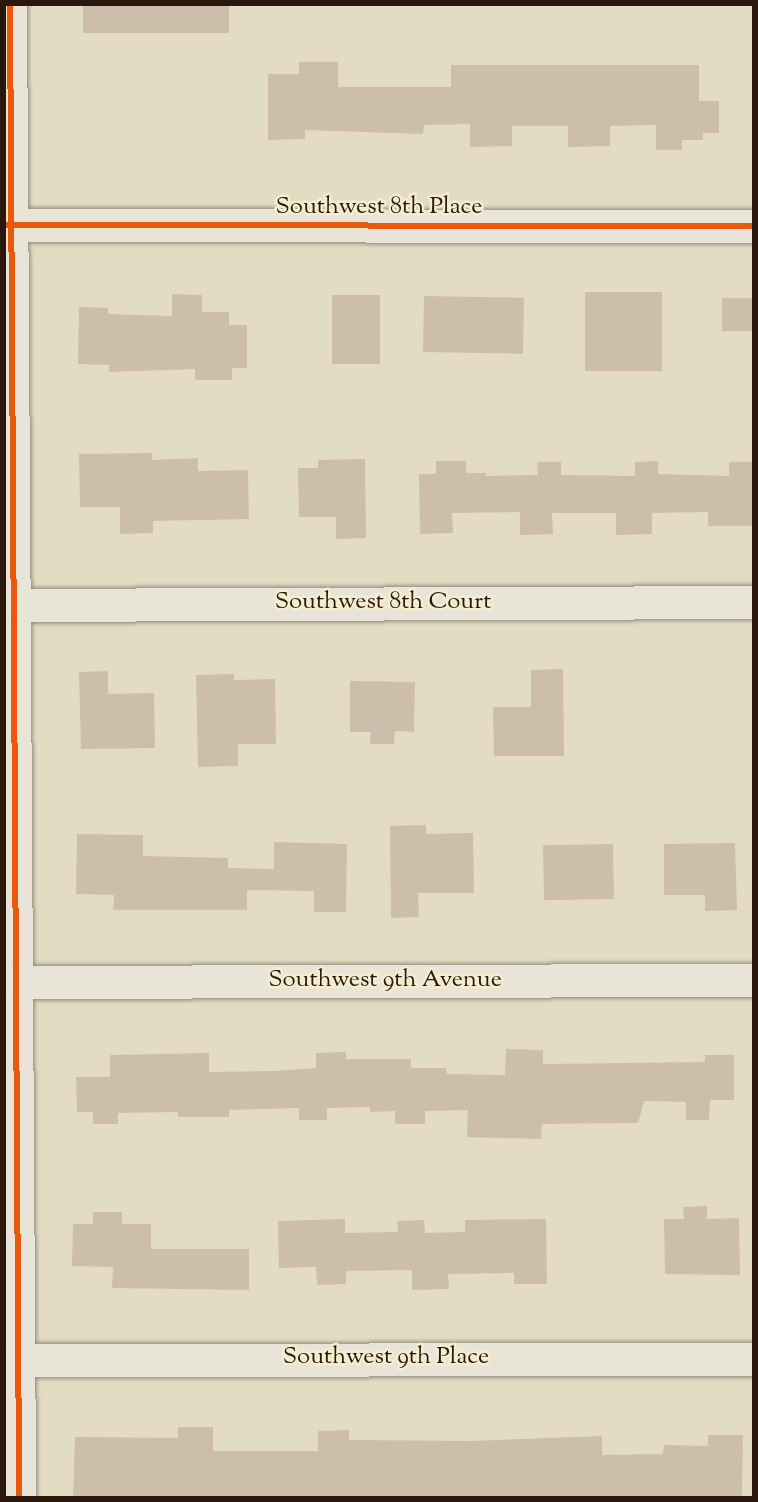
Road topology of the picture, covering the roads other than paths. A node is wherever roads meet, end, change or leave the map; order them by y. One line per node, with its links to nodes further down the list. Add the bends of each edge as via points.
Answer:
1 (10, 4): 2 (street)
2 (8, 225): 3 (street, Southwest 8th Place); 5 (street)
3 (753, 226)
4 (753, 602): 5 (street, Southwest 8th Court)
5 (13, 605): 7 (street)
6 (753, 980): 7 (street, Southwest 9th Avenue)
7 (17, 982): 9 (street)
8 (753, 1359): 9 (street, Southwest 9th Place)
9 (18, 1360): 10 (street)
10 (19, 1497)

